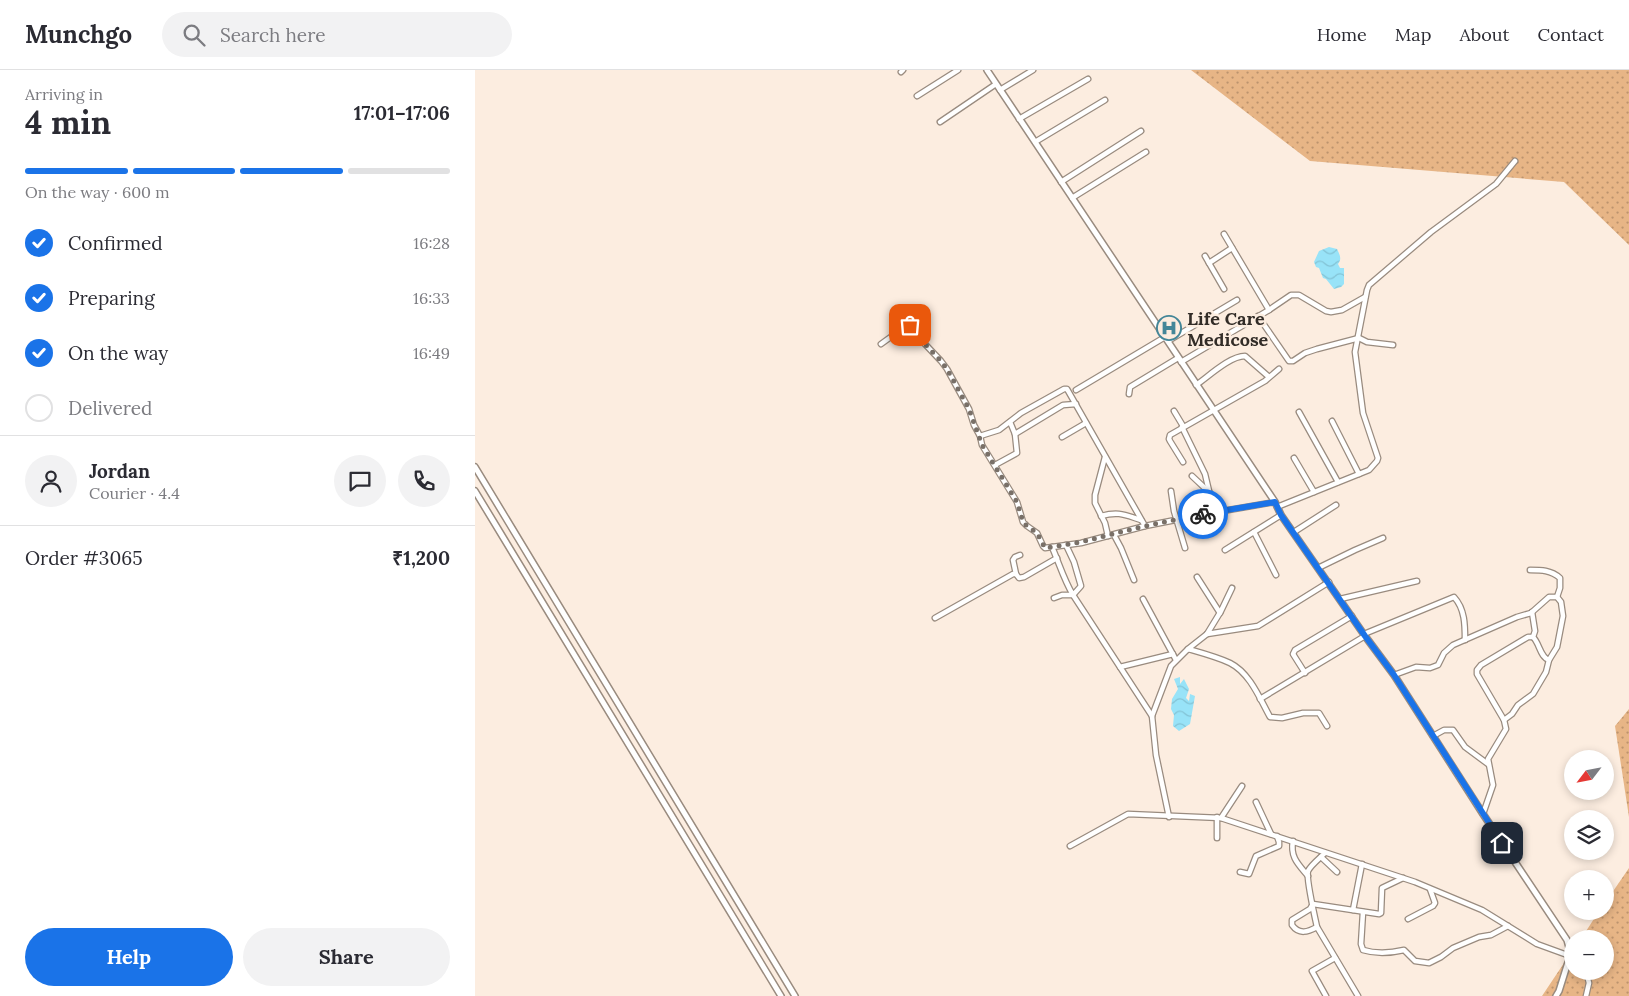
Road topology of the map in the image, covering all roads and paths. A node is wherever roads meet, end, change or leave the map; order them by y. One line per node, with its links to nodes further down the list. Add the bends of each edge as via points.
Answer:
1 (958, 70): 7 (street)
2 (987, 70): 5 (street)
3 (1033, 70): 6 (street)
4 (1088, 79): 9 (street)
5 (996, 84): 6 (street); 10 (street)
6 (1000, 90): 9 (street)
7 (917, 96)
8 (1105, 100): 12 (street)
9 (1019, 118): 12 (street)
10 (940, 122)
11 (1141, 131): 15 (street)
12 (1035, 142): 15 (street)
13 (1146, 152): 16 (street)
14 (1515, 161): 22 (street, via 1496,184 1373,280)
15 (1061, 182): 16 (street)
16 (1072, 198): 27 (street)
17 (1224, 234): 18 (street)
18 (1232, 248): 20 (street); 24 (street)
19 (1205, 256): 20 (street)
20 (1209, 262): 21 (street)
21 (1224, 289)
22 (1365, 297): 24 (street, via 1342,310 1331,312 1295,294); 26 (street)
23 (1237, 300): 27 (street)
24 (1269, 310): 25 (street)
25 (1258, 316): 26 (street, via 1289,361 1317,349); 30 (street)
26 (1359, 338): 29 (street); 52 (street, via 1355,352 1363,413 1378,458 1369,470)
27 (1166, 339): 30 (street); 34 (street)
28 (881, 344): 45 (street, via 907,326 913,326 947,369)
29 (1393, 345)
30 (1180, 360): 33 (street); 35 (street, via 1130,387)
31 (1279, 369): 32 (street)
32 (1269, 377): 33 (street, via 1245,356 1240,356); 37 (street)
33 (1196, 385): 37 (street)
34 (1076, 390)
35 (1129, 394)
36 (1076, 404): 41 (street, via 1064,389); 42 (street); 44 (street, via 1063,405)
37 (1213, 409): 43 (street); 61 (street)
38 (1174, 411): 43 (street)
39 (1299, 412): 54 (street)
40 (1332, 421): 52 (street)
41 (1010, 422): 44 (street); 45 (street, via 995,432)
42 (1086, 423): 46 (street); 47 (street)
43 (1183, 427): 49 (street, via 1169,439); 58 (street, via 1205,474)
44 (1015, 434): 50 (street, via 1017,453)
45 (980, 436): 50 (street)
46 (1062, 437)
47 (1105, 456): 65 (street, via 1095,495); 66 (street)
48 (1294, 458): 57 (street)
49 (1183, 462)
50 (995, 465): 75 (street, via 1017,502 1023,522 1037,533 1043,546)
51 (475, 467): 59 (street)
52 (1359, 474): 54 (street)
53 (1193, 476): 58 (street)
54 (1338, 482): 57 (street)
55 (475, 491): 60 (street)
56 (1171, 491): 67 (street)
57 (1314, 492): 61 (street)
58 (1210, 493): 63 (street)
59 (492, 496): 60 (street); 144 (street)
60 (482, 502): 143 (street)
61 (1276, 504): 63 (street); 64 (street)
62 (1336, 505): 70 (street)
63 (1214, 512): 67 (street)
64 (1281, 515): 69 (street); 70 (street)
65 (1101, 516): 66 (street, via 1115,512); 72 (street)
66 (1141, 520): 68 (street)
67 (1176, 520): 68 (street); 76 (street)
68 (1145, 526): 71 (street)
69 (1254, 532): 77 (street); 83 (street)
70 (1293, 532): 80 (street)
71 (1114, 535): 72 (street); 85 (street)
72 (1108, 536): 74 (street)
73 (1383, 538): 80 (street)
74 (1066, 545): 75 (street); 89 (street, via 1081,586)
75 (1052, 547): 79 (street)
76 (1185, 548)
77 (1225, 550)
78 (1020, 555): 82 (street, via 1013,560)
79 (1057, 558): 82 (street, via 1024,577 1019,578); 89 (street)
80 (1318, 568): 87 (street)
81 (1530, 570): 91 (street, via 1553,573 1560,578)
82 (1016, 574): 97 (street)
83 (1276, 575)
84 (1197, 577): 95 (street)
85 (1134, 580)
86 (1417, 581): 93 (street)
87 (1329, 582): 93 (street); 98 (street, via 1258,626)
88 (1232, 588): 95 (street)
89 (1073, 595): 90 (street); 106 (street)
90 (1054, 598)
91 (1557, 598): 94 (street, via 1549,597); 105 (street, via 1561,602 1563,616 1557,646)
92 (1143, 599): 103 (street)
93 (1340, 599): 96 (street)
94 (1532, 612): 100 (street); 101 (street)
95 (1220, 613): 98 (street)
96 (1352, 616): 99 (street); 107 (street, via 1295,650 1293,654)
97 (935, 618)
98 (1207, 634): 102 (street)
99 (1364, 635): 101 (street, via 1454,597 1461,609); 107 (street); 108 (street)
100 (1533, 637): 105 (street); 111 (street, via 1528,636 1477,670)
101 (1465, 640): 108 (street, via 1448,649 1434,667 1416,667)
102 (1189, 649): 104 (street); 109 (street, via 1236,667)
103 (1173, 654): 104 (street); 106 (street)
104 (1176, 660): 110 (street)
105 (1549, 660): 111 (street, via 1547,672 1533,694)
106 (1120, 667): 110 (street)
107 (1305, 673): 109 (street)
108 (1394, 675): 113 (street)
109 (1260, 699): 112 (street, via 1270,717 1319,713)
110 (1152, 716): 118 (street, via 1156,755)
111 (1504, 720): 114 (street, via 1506,729)
112 (1327, 726)
113 (1433, 736): 114 (street, via 1444,730 1453,730 1465,747); 117 (street)
114 (1488, 764): 117 (street, via 1493,785)
115 (1242, 786): 119 (street)
116 (1256, 802): 120 (street)
117 (1483, 814): 138 (street)
118 (1169, 817): 119 (street); 124 (street, via 1128,814)
119 (1219, 818): 120 (street); 122 (street)
120 (1271, 834): 121 (street)
121 (1277, 836): 123 (street); 127 (street, via 1279,846 1255,856 1249,874)
122 (1217, 838)
123 (1293, 841): 125 (street); 129 (street, via 1291,850)
124 (1070, 846)
125 (1323, 855): 126 (street); 128 (street); 129 (street, via 1308,870)
126 (1362, 864): 130 (street); 133 (street)
127 (1240, 872)
128 (1337, 872)
129 (1308, 876): 132 (street)
130 (1403, 878): 131 (street); 134 (street, via 1382,888 1381,913)
131 (1430, 888): 135 (street, via 1433,906); 137 (street, via 1482,910)
132 (1313, 904): 133 (street); 136 (street); 136 (street, via 1292,920 1292,925 1300,932)
133 (1353, 910): 134 (street)
134 (1363, 912): 137 (street, via 1363,950 1392,953 1404,950 1417,962 1429,963 1453,948 1491,936)
135 (1408, 919)
136 (1317, 926): 140 (street)
137 (1508, 926): 139 (street, via 1537,944)
138 (1564, 936)
139 (1564, 951)
140 (1335, 958): 145 (street, via 1313,971); 146 (street)
141 (1564, 975): 147 (street)
142 (1588, 980): 148 (street)
143 (781, 996)
144 (795, 996)
145 (1326, 996)
146 (1358, 996)
147 (1556, 996)
148 (1586, 996)

